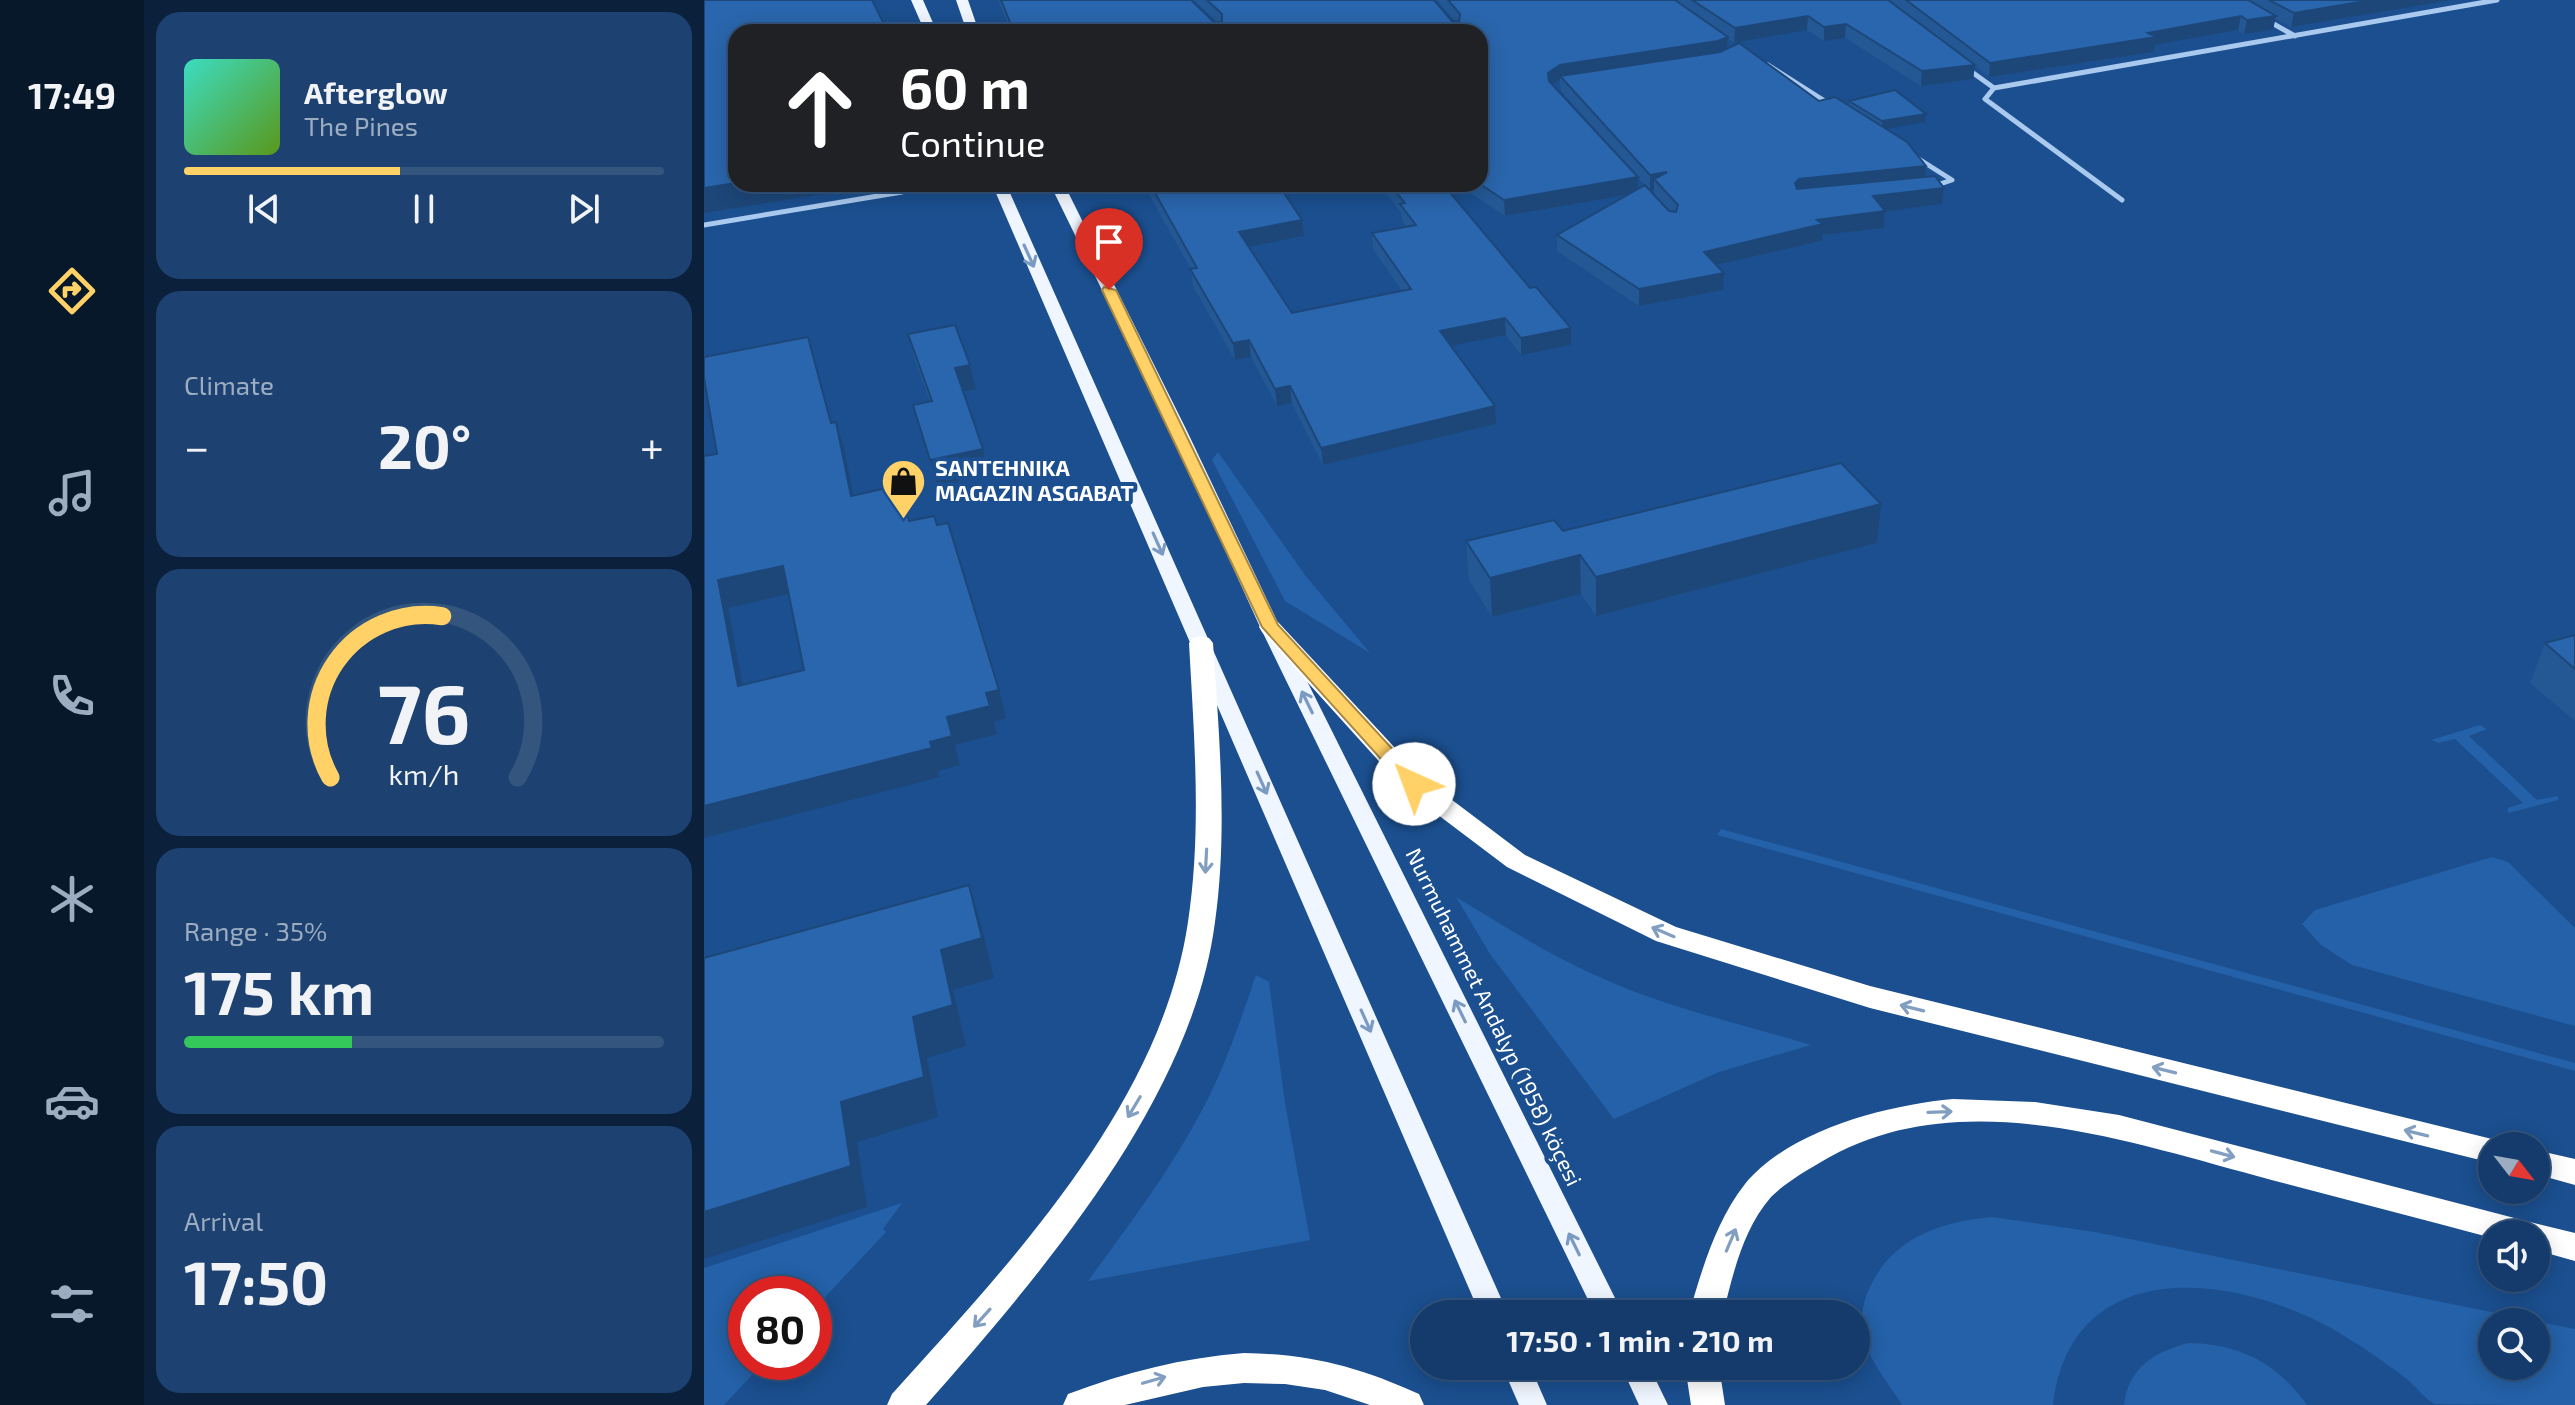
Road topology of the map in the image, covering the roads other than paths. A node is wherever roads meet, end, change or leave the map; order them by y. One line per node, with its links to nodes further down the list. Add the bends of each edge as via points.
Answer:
1 (917, 0): 5 (main road)
2 (962, 0): 6 (main road)
3 (2495, 0): 7 (street)
4 (2257, 15): 7 (street)
5 (928, 24)
6 (970, 24)
7 (2296, 37): 10 (street)
8 (1755, 57): 11 (street)
9 (1959, 62): 10 (street)
10 (1994, 88): 17 (street, via 1985,99)
11 (1834, 106)
12 (1912, 155): 13 (street, via 1952,180)
13 (1917, 189)
14 (902, 192): 18 (street)
15 (1003, 192): 20 (main road, one-way to 20)
16 (1061, 192): 19 (main road, Nurmuhammet Andalyp (1958) köçesi)
17 (2122, 200)
18 (704, 225)
19 (1270, 627): 21 (highway, one-way to 19, via 1870,997 1666,934 1516,861 1414,784); 28 (main road, Nurmuhammet Andalyp (1958) köçesi, one-way to 19)
20 (1201, 643): 27 (main road, one-way to 27); 33 (highway, one-way to 33, via 1207,859 1202,924 1181,1004 1144,1090 1095,1172 1019,1276)
21 (2478, 1148)
22 (2550, 1166): 23 (highway)
23 (2575, 1172)
24 (2478, 1221): 29 (highway, one-way to 24, via 1734,1232 1758,1190 1815,1148 1862,1125 1900,1115 1987,1111 2119,1127)
25 (2550, 1241): 26 (highway)
26 (2575, 1247)
27 (1488, 1300)
28 (1602, 1300)
29 (1711, 1300)
30 (1522, 1380): 36 (main road)
31 (1642, 1380): 37 (main road)
32 (1704, 1380): 38 (highway)
33 (904, 1405)
34 (1080, 1405): 35 (highway, one-way to 35, via 1177,1374 1235,1367 1289,1369 1346,1380)
35 (1407, 1405)
36 (1533, 1405)
37 (1654, 1405)
38 (1708, 1405)

